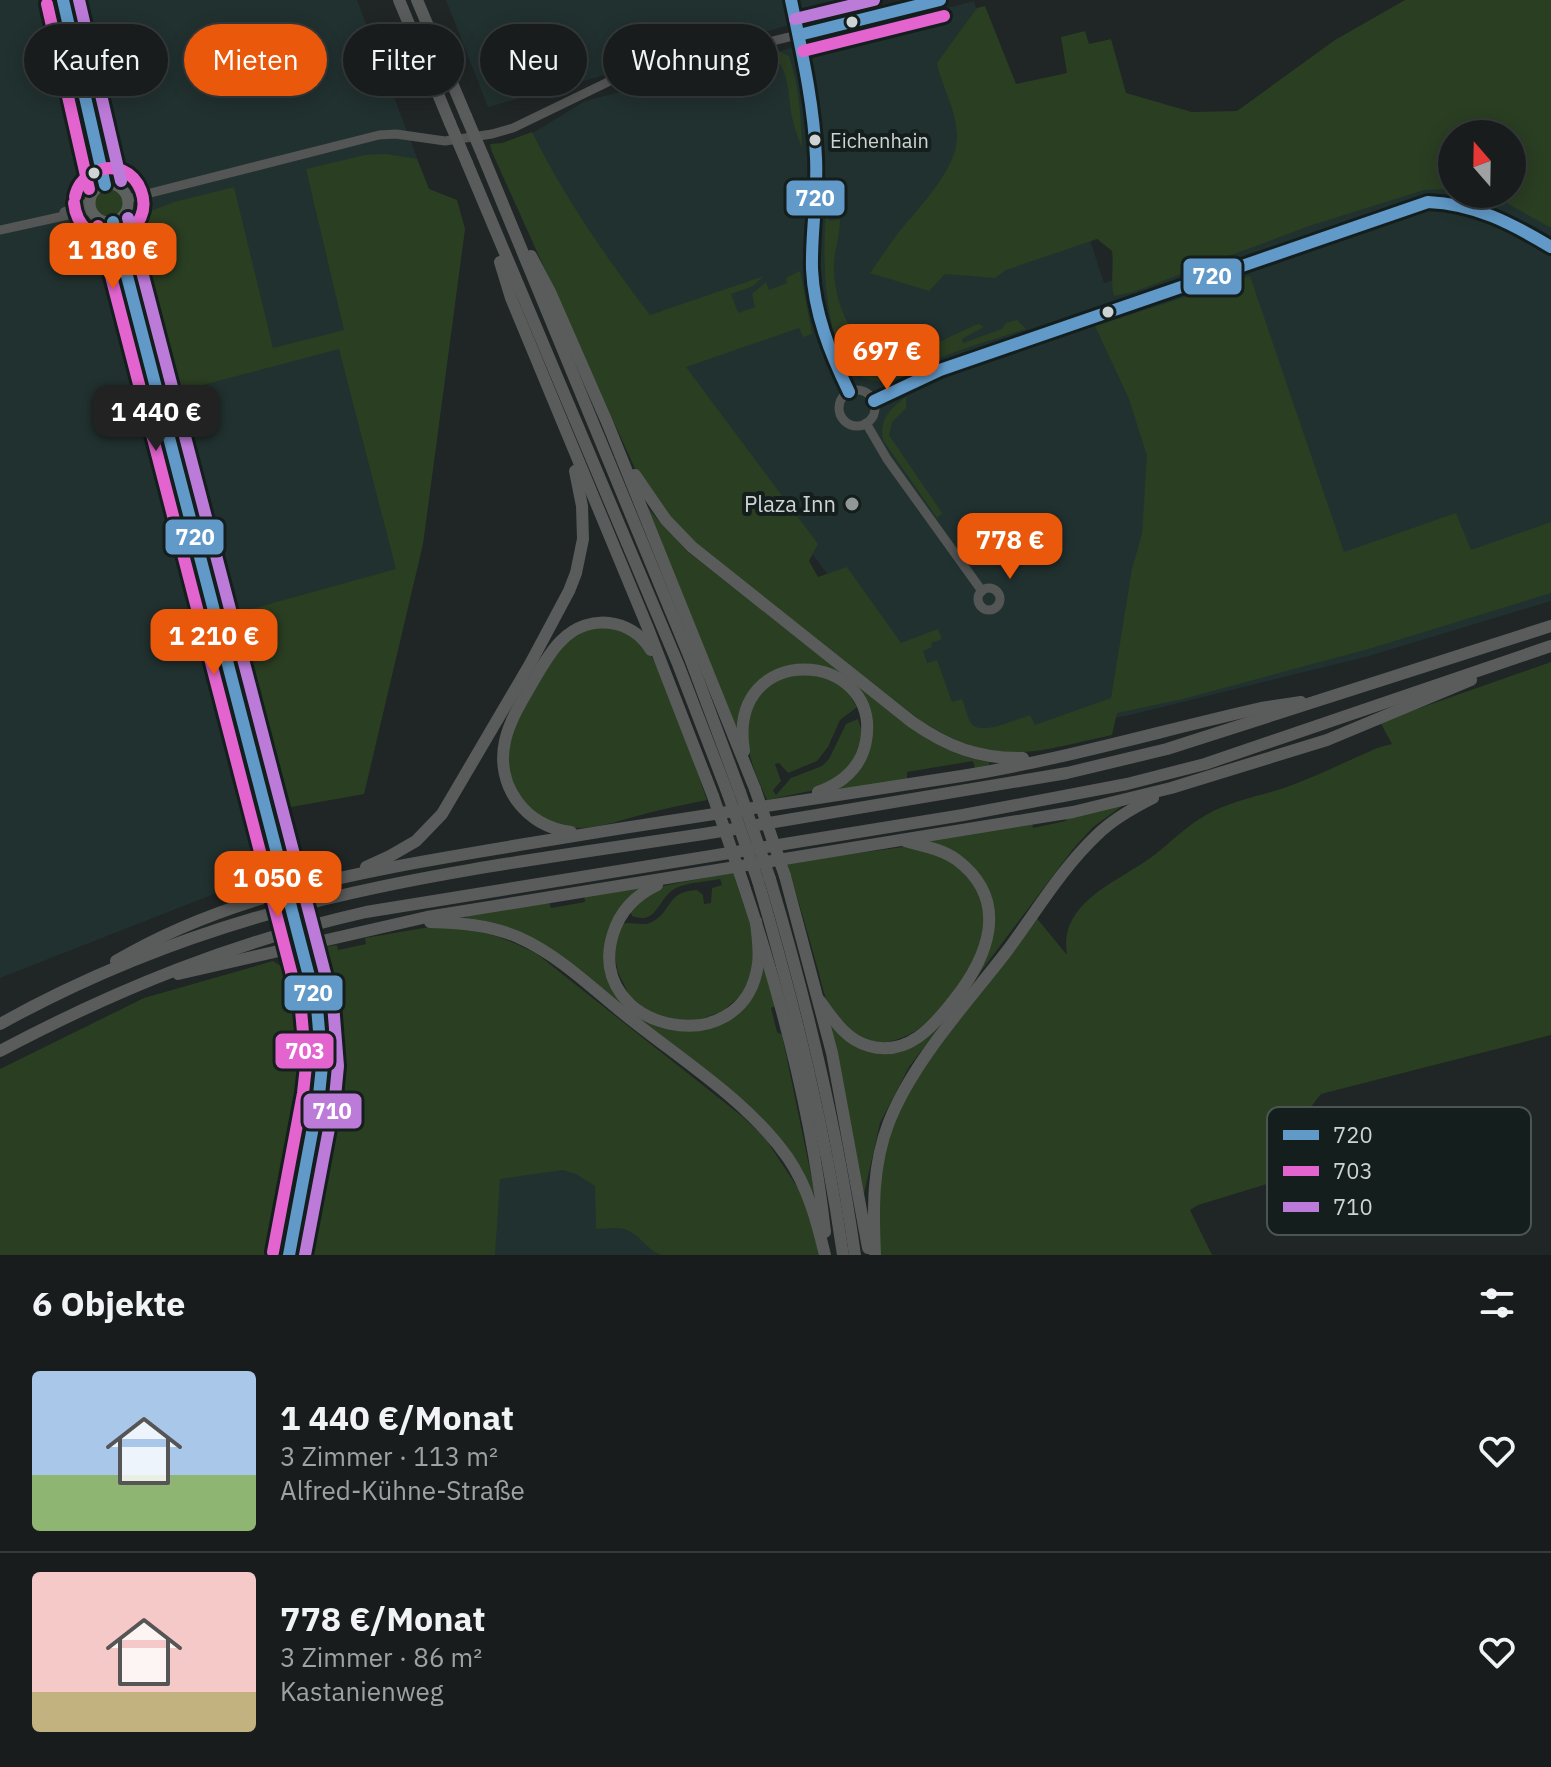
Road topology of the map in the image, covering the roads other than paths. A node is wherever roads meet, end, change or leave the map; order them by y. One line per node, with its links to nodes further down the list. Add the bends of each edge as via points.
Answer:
1 (63, 0): 7 (main road)
2 (399, 0): 12 (highway, bridge)
3 (417, 0): 10 (highway, bridge)
4 (791, 0): 6 (street)
5 (940, 0): 6 (street)
6 (799, 35): 8 (street, via 610,81 492,134 445,141 379,135); 15 (street, via 816,159 813,286 828,344)
7 (105, 185): 8 (main road, via 119,187); 9 (main road, via 94,191)
8 (127, 199): 11 (main road, via 125,213)
9 (90, 206): 11 (main road, via 100,220); 13 (street)
10 (507, 215): 18 (highway, via 550,292); 29 (highway, via 690,658)
11 (113, 222): 43 (main road, bridge, via 317,1007 319,1095)
12 (491, 224): 17 (highway, via 511,298); 29 (highway)
13 (0, 230)
14 (1551, 247): 16 (street, via 1480,209 1428,202 940,370)
15 (849, 392): 16 (street, via 866,393); 19 (street, via 841,400 841,417 855,426)
16 (874, 401): 19 (street, via 874,414)
17 (553, 404): 24 (highway); 35 (highway, via 579,485 584,523 576,573 563,603 442,814 416,841 390,856)
18 (607, 422): 26 (highway, via 669,524 709,562 930,735 978,755); 27 (highway)
19 (866, 423): 20 (street)
20 (982, 591)
21 (1551, 626): 25 (highway)
22 (1551, 646): 23 (highway)
23 (1486, 667): 28 (highway, via 1474,679 1327,740); 38 (highway, via 1153,778 963,815 366,912 261,938)
24 (671, 685): 31 (highway, via 644,639 617,623 601,622 570,633 550,654 511,721 502,755 504,772 524,810 547,827); 36 (highway, bridge)
25 (1320, 701): 26 (highway, via 1261,708); 39 (highway, via 1167,749 1067,773 337,896 199,936)
26 (1058, 756): 30 (highway)
27 (747, 772): 30 (highway, via 742,730 748,703 760,686 798,668 827,672 846,684 860,703 867,728 861,759 839,782 815,793); 40 (highway, bridge, via 785,876)
28 (1189, 783): 32 (highway, via 1073,812); 48 (highway, via 1119,816 1083,849 899,1100 884,1135 874,1192)
29 (734, 793): 34 (highway, bridge)
30 (753, 807): 31 (highway)
31 (606, 831): 35 (highway)
32 (902, 840): 33 (highway); 40 (highway, via 946,853 976,880 989,926 973,976 939,1019 918,1038 895,1047 861,1043)
33 (732, 868): 36 (highway, via 656,885 632,901 612,940 613,973 620,989 653,1020 678,1027 699,1026 727,1014 746,995 755,975); 37 (highway)
34 (764, 880): 45 (highway, via 803,1041); 46 (highway, via 798,973 827,1090)
35 (321, 882): 39 (highway, via 194,921)
36 (756, 921): 44 (highway, via 804,1107)
37 (403, 922): 38 (highway); 44 (highway, via 475,924 536,947 758,1122 794,1168)
38 (151, 978): 42 (highway)
39 (73, 987): 41 (highway)
40 (820, 1001): 47 (highway)
41 (0, 1024)
42 (0, 1051)
43 (289, 1255)
44 (826, 1255)
45 (843, 1255)
46 (855, 1255)
47 (869, 1255)
48 (875, 1255)

